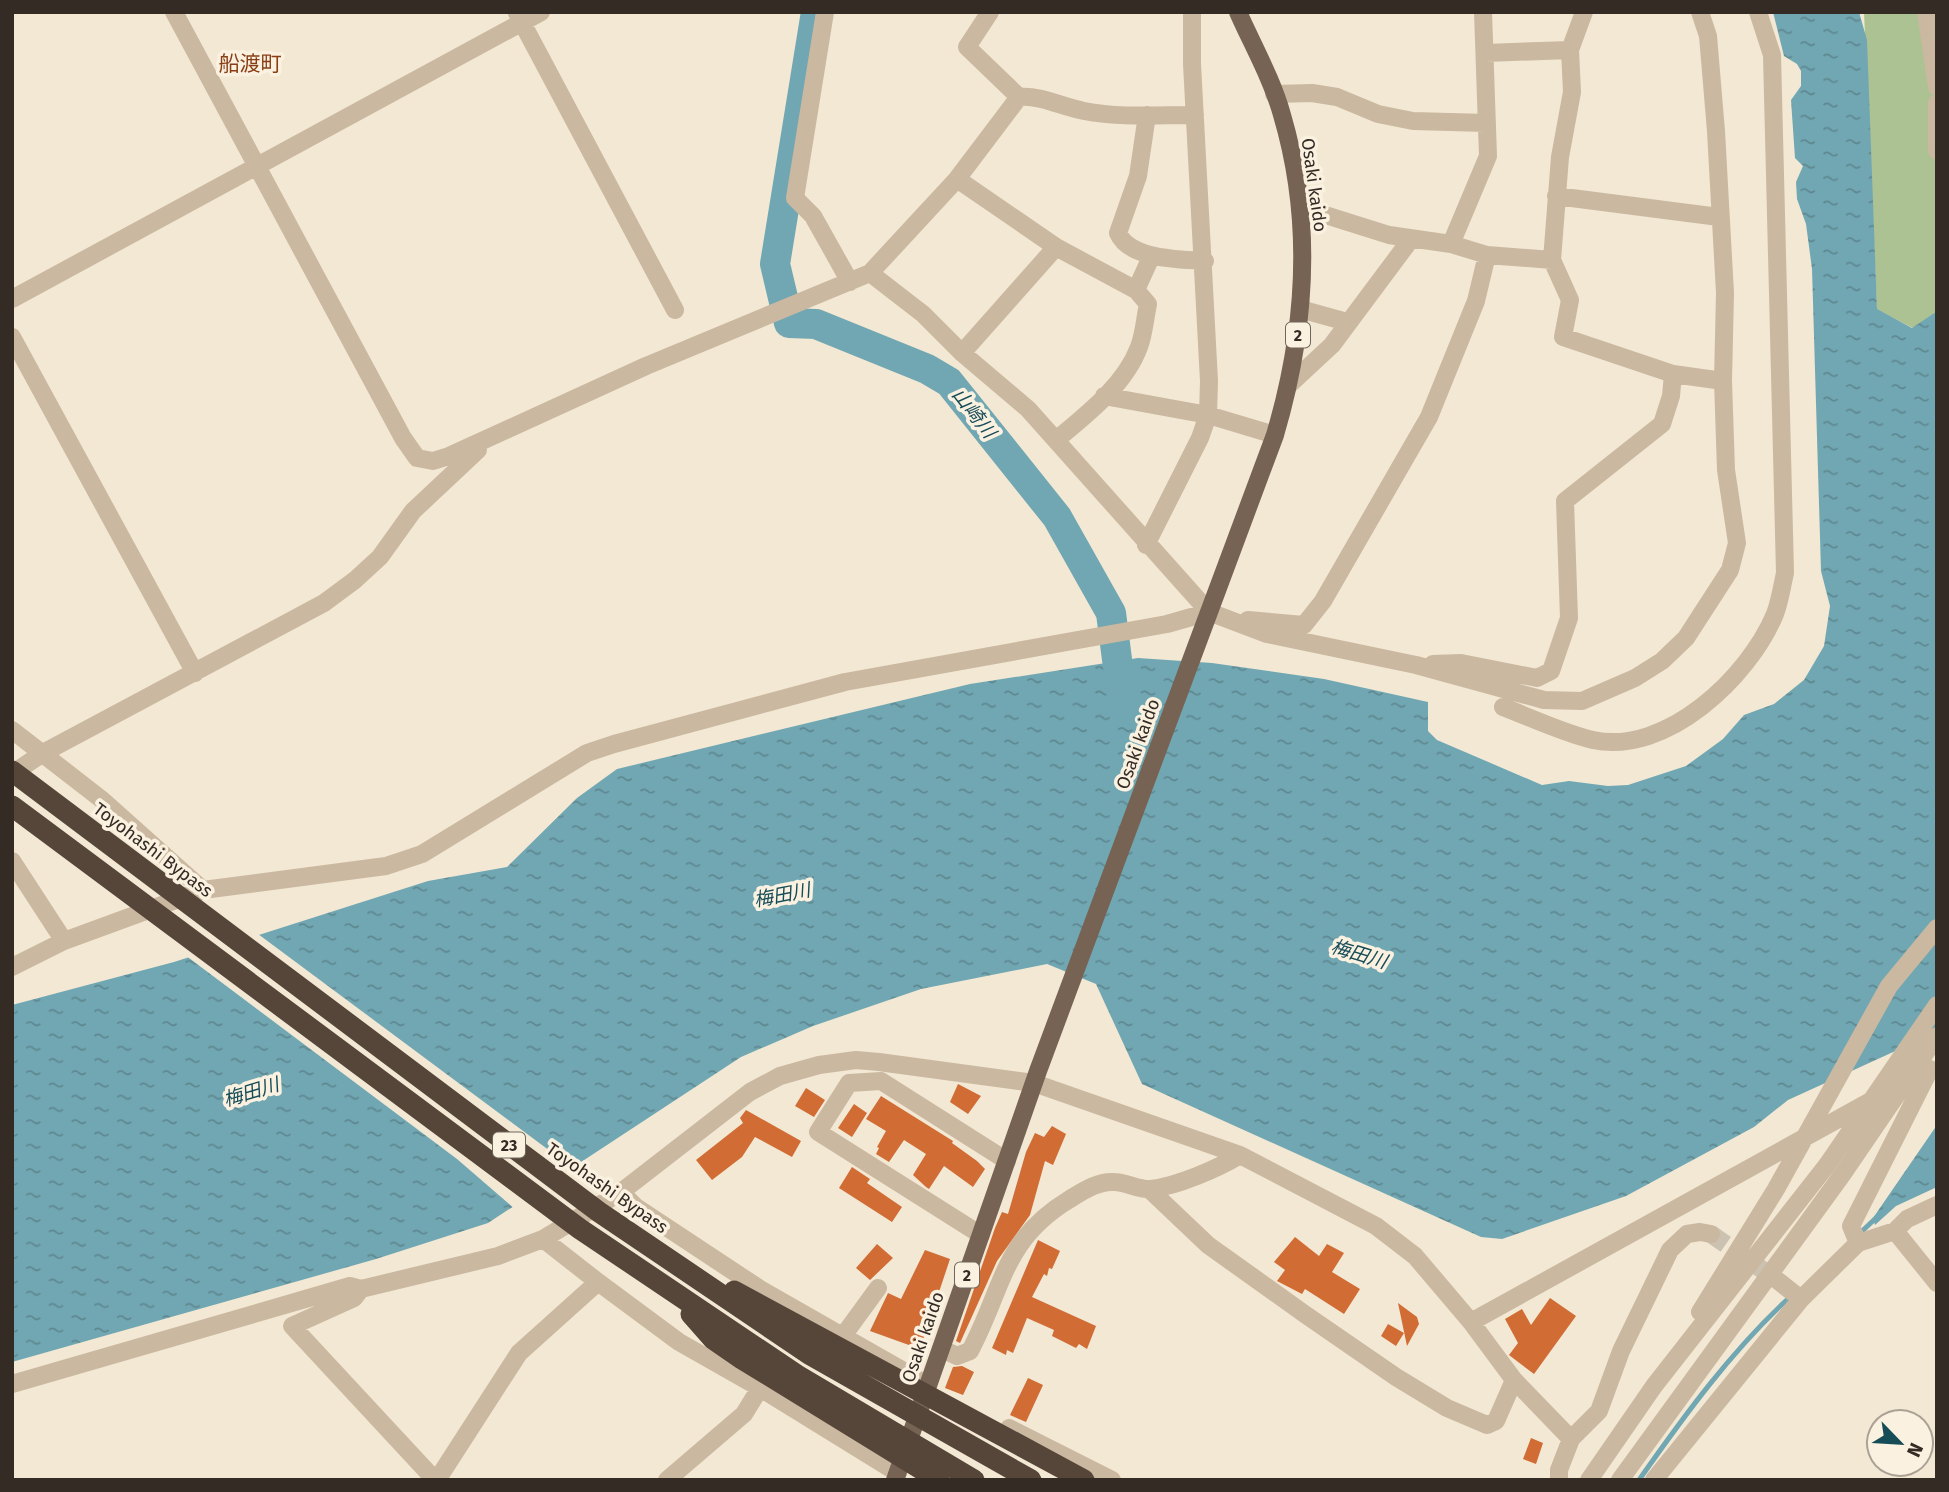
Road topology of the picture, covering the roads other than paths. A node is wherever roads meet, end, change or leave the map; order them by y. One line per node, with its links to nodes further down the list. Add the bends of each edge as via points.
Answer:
1 (174, 12): 23 (street)
2 (541, 12): 12 (street)
3 (825, 12): 36 (street, via 795,198 813,216)
4 (990, 12): 17 (street, via 967,47)
5 (1192, 12): 19 (street)
6 (1238, 12): 16 (main road, Osaki kaido / 2)
7 (1483, 12): 14 (street)
8 (1584, 12): 13 (street)
9 (1700, 12): 27 (street, via 1708,36)
10 (1758, 12): 56 (street, via 1772,55 1785,573 1775,614 1735,674 1705,705 1674,726 1639,738 1594,740)
11 (1926, 12): 15 (street)
12 (519, 17): 23 (street); 40 (street)
13 (1570, 50): 14 (street); 25 (street, via 1572,93)
14 (1485, 54): 21 (street)
15 (1937, 87)
16 (1275, 94): 21 (street, via 1337,97 1378,114 1413,121); 26 (main road, Osaki kaido / 2)
17 (1019, 97): 20 (street, via 1032,96 1082,111); 24 (street)
18 (1937, 103): 22 (street)
19 (1195, 115): 20 (street); 34 (street)
20 (1147, 116): 32 (street, via 1139,176 1118,233)
21 (1486, 122): 29 (street, via 1488,156)
22 (1937, 151)
23 (257, 166): 38 (street); 49 (street, via 409,449 417,458 433,461)
24 (957, 179): 30 (street); 35 (street)
25 (1556, 196): 27 (street); 33 (street)
26 (1300, 207): 28 (street); 39 (main road, Osaki kaido / 2)
27 (1719, 217): 45 (street, via 1725,293)
28 (1411, 239): 29 (street); 41 (street)
29 (1451, 244): 31 (street)
30 (1056, 247): 37 (street); 43 (street)
31 (1487, 255): 33 (street); 53 (street, via 1476,301 1429,417 1323,601 1304,625)
32 (1151, 257): 34 (street); 37 (street)
33 (1552, 260): 44 (street, via 1570,300 1563,337)
34 (1205, 261): 48 (street)
35 (870, 274): 36 (street); 43 (street, via 923,314)
36 (850, 282): 49 (street)
37 (1136, 290): 47 (street, via 1148,304 1139,347 1124,375)
38 (12, 299)
39 (1300, 309): 41 (street); 46 (main road, Osaki kaido / 2)
40 (675, 310)
41 (1347, 322): 46 (street, via 1332,345)
42 (12, 337): 55 (street)
43 (962, 353): 51 (street, via 1028,409)
44 (1673, 374): 45 (street); 54 (street, via 1661,424 1565,501 1569,618 1551,671 1537,678 1461,663)
45 (1723, 380): 54 (street, via 1726,470 1737,543 1730,570 1707,608 1662,661 1614,690 1567,702 1544,700)
46 (1290, 385): 50 (main road, Osaki kaido / 2)
47 (1104, 396): 48 (street); 51 (street)
48 (1208, 415): 50 (street); 52 (street)
49 (496, 435): 55 (street, via 443,480 413,511 380,557 355,580 324,603)
50 (1275, 435): 53 (main road, Osaki kaido / 2)
51 (1056, 440): 52 (street)
52 (1146, 545): 53 (street)
53 (1214, 614): 54 (street, via 1267,634); 62 (street, via 845,682 614,744 587,752 422,854 386,866); 68 (main road, Osaki kaido / 2, via 1195,651)
54 (1416, 665)
55 (195, 673): 58 (street)
56 (1503, 708)
57 (12, 730): 58 (street)
58 (43, 753): 59 (street); 62 (street)
59 (12, 772): 80 (highway, Toyohashi Bypass / 23, via 565,1188)
60 (12, 806): 85 (highway, 23)
61 (12, 861): 64 (street)
62 (203, 890): 64 (street)
63 (1937, 928): 92 (street, via 1889,986 1776,1189)
64 (64, 941): 65 (street)
65 (12, 967)
66 (1937, 1005): 71 (street)
67 (1934, 1052): 71 (street); 78 (street); 86 (street)
68 (1036, 1077): 69 (street); 70 (main road, Osaki kaido / 2); 73 (street, via 856,1060 800,1070 750,1092)
69 (1240, 1155): 72 (street, via 1222,1166); 86 (street, via 1377,1226 1415,1256)
70 (1007, 1161): 77 (main road, Osaki kaido / 2); 77 (street, via 881,1081 849,1083 818,1132)
71 (1835, 1170): 92 (street); 105 (street)
72 (1149, 1189): 88 (street, via 1106,1182 1043,1216 1016,1248 970,1351 957,1356); 89 (street, via 1208,1245 1447,1408 1487,1425 1496,1421)
73 (621, 1192): 79 (street); 87 (street, via 636,1207 749,1281)
74 (1937, 1205): 75 (street, via 1907,1219)
75 (1895, 1231): 78 (street); 82 (street)
76 (1711, 1234): 94 (street, via 1687,1234 1670,1250 1621,1351 1599,1411)
77 (981, 1235): 88 (main road, Osaki kaido / 2)
78 (1856, 1237): 106 (street, via 1792,1291)
79 (544, 1239): 81 (street); 84 (street, via 498,1256)
80 (669, 1260): 95 (highway, 23, via 755,1301); 101 (highway, Toyohashi Bypass / 23, via 809,1354)
81 (597, 1282): 93 (street, via 679,1342); 97 (street, via 519,1353)
82 (1937, 1283)
83 (878, 1288): 87 (street)
84 (361, 1289): 90 (street, via 350,1286); 97 (street, via 354,1297 292,1326)
85 (671, 1292): 99 (highway, 23, via 713,1339 810,1404); 100 (highway, 23, via 797,1375)
86 (1471, 1322): 89 (street)
87 (843, 1336): 91 (street)
88 (942, 1349): 91 (main road, Osaki kaido / 2)
89 (1514, 1380): 94 (street)
90 (12, 1384)
91 (929, 1385): 95 (street); 96 (main road, Osaki kaido / 2)
92 (1654, 1386): 104 (street)
93 (760, 1388): 96 (street); 98 (street, via 744,1414)
94 (1571, 1439): 103 (street)
95 (1079, 1475): 102 (street)
96 (897, 1477)
97 (436, 1480)
98 (667, 1480)
99 (939, 1480)
100 (974, 1480)
101 (1031, 1480)
102 (1112, 1480)
103 (1559, 1480)
104 (1589, 1480)
105 (1620, 1480)
106 (1654, 1480)

